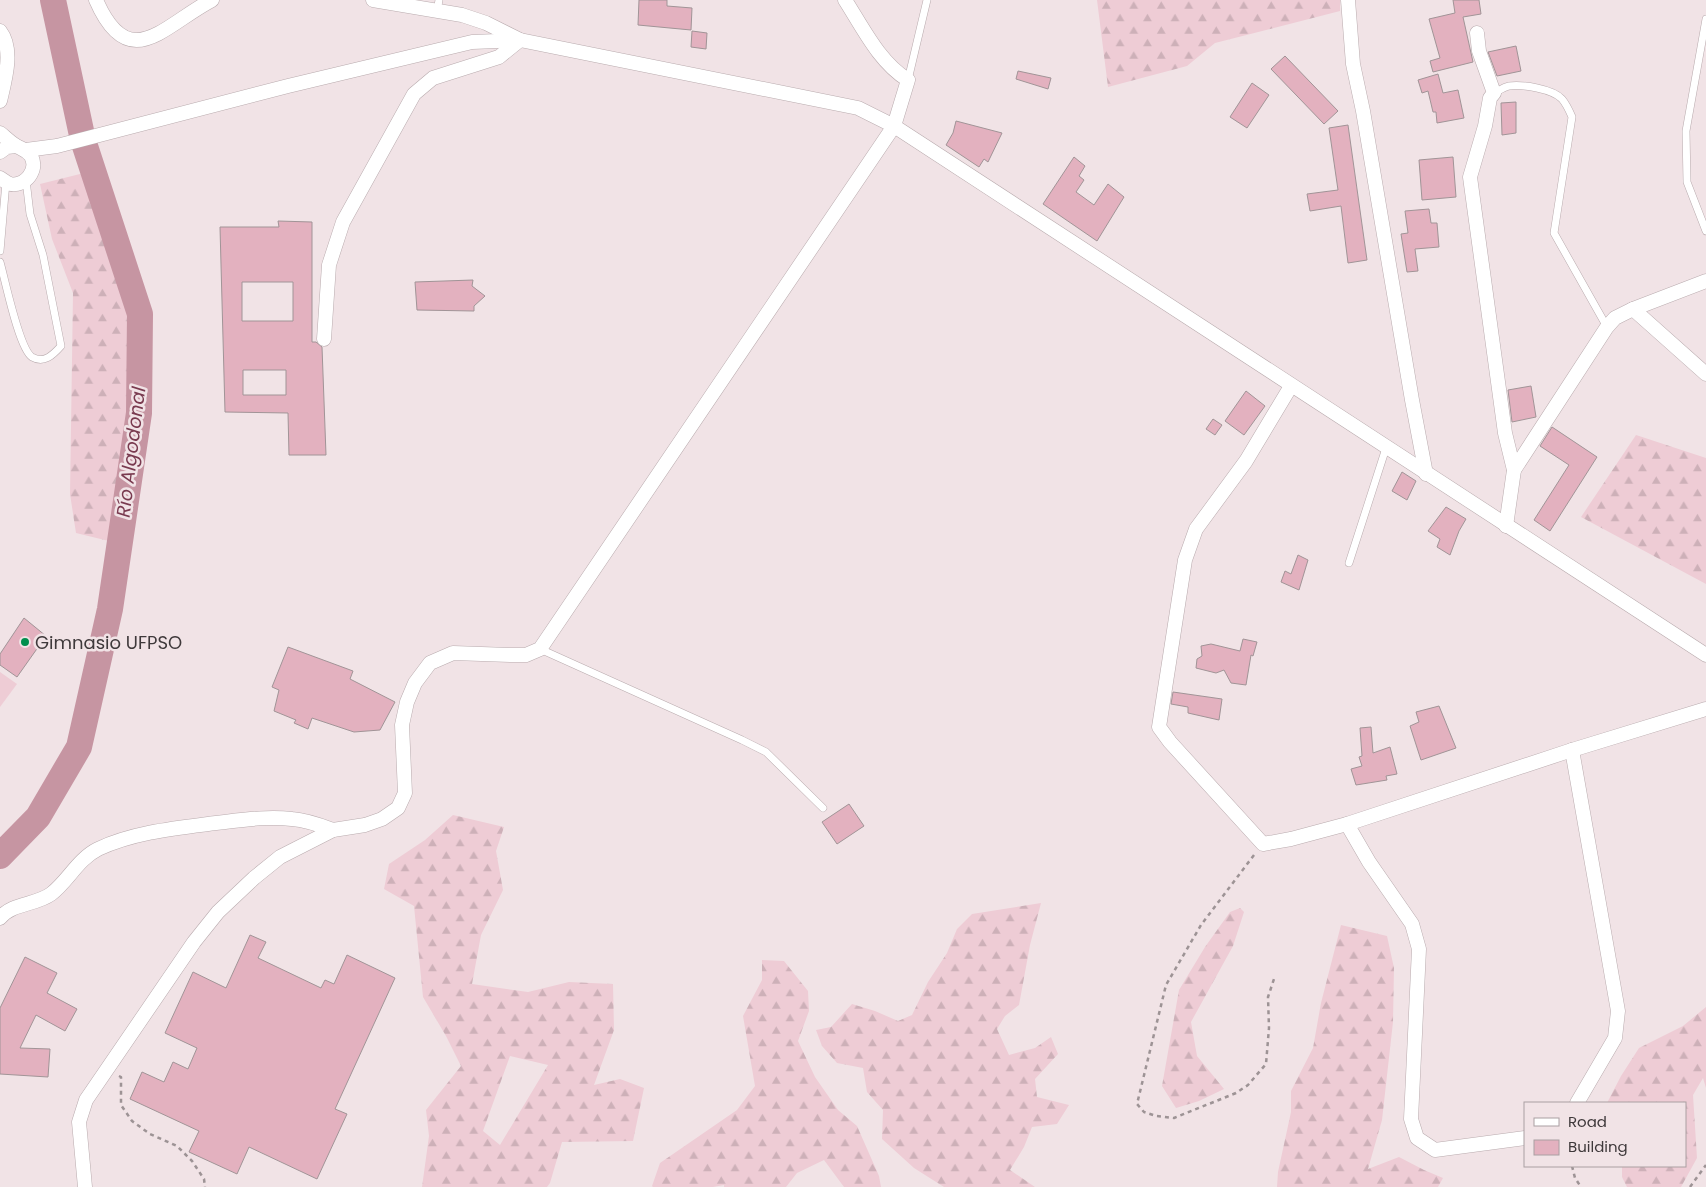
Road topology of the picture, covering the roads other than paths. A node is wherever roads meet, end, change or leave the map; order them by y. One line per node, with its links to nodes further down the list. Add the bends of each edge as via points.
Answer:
1 (96, 0): 2 (street, via 104,19 119,34 128,40 142,40 154,37)
2 (212, 0)
3 (373, 0): 7 (street)
4 (845, 0): 12 (street, via 887,62)
5 (927, 0): 12 (lane)
6 (1348, 0): 32 (street, via 1354,64)
7 (438, 6): 11 (street, via 486,23)
8 (1706, 19): 21 (lane, via 1686,140 1687,182)
9 (0, 31): 14 (street, via 6,39 7,56)
10 (1477, 32): 13 (street, via 1479,51)
11 (520, 40): 15 (street, via 858,108); 17 (street, via 472,42 57,146); 27 (street, via 499,57 432,78 414,94 343,222 328,265)
12 (908, 80): 15 (street)
13 (1494, 93): 26 (lane, via 1508,86 1546,90 1561,97 1568,106 1572,117 1554,233); 31 (street, via 1470,178 1505,433)
14 (0, 102)
15 (894, 126): 29 (street); 35 (street)
16 (0, 133): 17 (street)
17 (21, 148): 18 (street, via 7,147); 20 (street, via 32,158 33,169)
18 (0, 152)
19 (3, 180): 20 (street, via 9,184); 22 (lane)
20 (26, 180): 23 (lane, via 30,214 61,346 51,357 40,360 27,352 14,318)
21 (1706, 231)
22 (0, 251)
23 (0, 262)
24 (1706, 281): 25 (street)
25 (1633, 309): 26 (street, via 1615,318); 28 (street)
26 (1607, 327): 31 (street)
27 (324, 339)
28 (1706, 374)
29 (1291, 386): 30 (street); 40 (street, via 1246,461 1196,529 1185,560 1159,727 1263,844)
30 (1386, 448): 32 (street); 34 (lane)
31 (1514, 470): 33 (street)
32 (1426, 474): 33 (street)
33 (1506, 526): 36 (street)
34 (1349, 562)
35 (540, 649): 39 (lane, via 766,752); 41 (street, via 526,655 511,656 453,654 430,663 415,683 407,702 402,725 405,793 398,808 365,825)
36 (1706, 656)
37 (1706, 709): 38 (street)
38 (1572, 750): 40 (street); 43 (street, via 1618,1011 1615,1038)
39 (823, 808)
40 (1347, 824): 44 (street, via 1412,924 1419,949 1411,1119 1417,1138 1435,1150)
41 (332, 830): 42 (street, via 294,819 265,817 129,837 96,850 78,864 50,895 14,908); 45 (street, via 280,857 254,878 218,912 194,942 86,1100 79,1122)
42 (0, 918)
43 (1578, 1102)
44 (1524, 1138)
45 (86, 1187)

